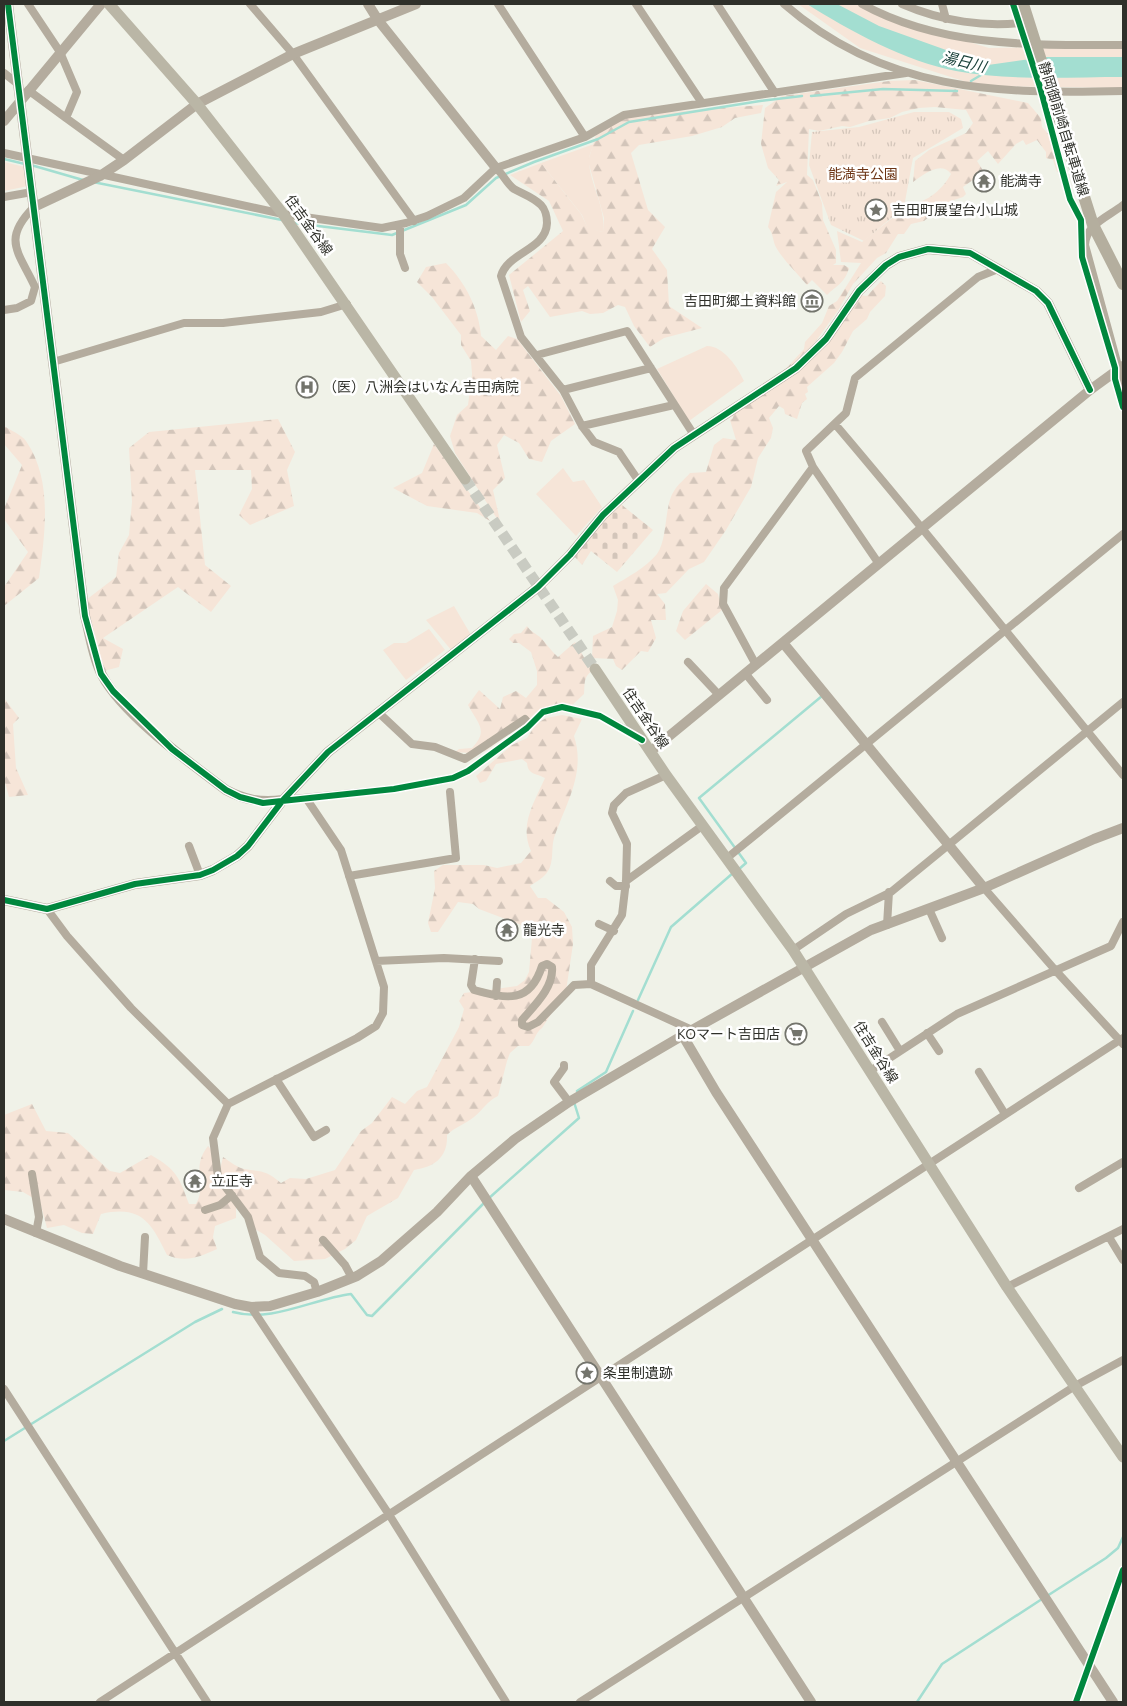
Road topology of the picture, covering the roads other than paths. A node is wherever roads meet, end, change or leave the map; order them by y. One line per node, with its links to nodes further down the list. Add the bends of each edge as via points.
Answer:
1 (8, 4): 25 (street)
2 (28, 4): 21 (street)
3 (101, 4): 21 (street)
4 (109, 4): 32 (main road, 住吉金谷線)
5 (250, 4): 22 (street)
6 (368, 4): 17 (street)
7 (416, 4): 17 (street)
8 (498, 4): 35 (street)
9 (636, 4): 31 (street)
10 (717, 4): 28 (street)
11 (784, 4): 24 (street, via 837,43)
12 (862, 4): 19 (street, via 884,16 957,37)
13 (902, 4): 16 (street)
14 (942, 4): 16 (street)
15 (1023, 4): 18 (main road)
16 (946, 18): 18 (street, via 1008,25)
17 (378, 20): 22 (street); 39 (street)
18 (1028, 22): 19 (main road)
19 (1036, 45): 20 (street); 29 (main road)
20 (1123, 45)
21 (60, 52): 26 (street); 33 (street, via 77,92)
22 (293, 54): 32 (street); 46 (street)
23 (4, 73): 25 (street)
24 (906, 73): 28 (street); 29 (street, via 974,88)
25 (18, 84): 30 (street)
26 (28, 90): 30 (street); 33 (street)
27 (1123, 91): 29 (street)
28 (776, 93): 31 (street)
29 (1050, 93): 48 (main road)
30 (20, 100): 34 (street); 38 (street)
31 (702, 102): 35 (street, via 624,115)
32 (198, 104): 37 (street); 45 (main road, 住吉金谷線)
33 (66, 118): 37 (street)
34 (4, 121)
35 (585, 137): 39 (street)
36 (4, 153): 38 (street)
37 (124, 160): 40 (street)
38 (28, 162): 40 (street); 41 (street)
39 (498, 170): 46 (street, via 464,198); 54 (street, via 514,188 542,206 547,219 546,233 504,267 501,276 521,336)
40 (98, 176): 44 (street); 45 (street)
41 (32, 192): 42 (street); 44 (street)
42 (4, 197)
43 (1123, 205): 48 (street)
44 (34, 208): 53 (street, via 17,228 15,240 18,257 35,287 31,300 17,308); 55 (street)
45 (283, 214): 47 (street, via 382,228); 52 (main road, 住吉金谷線)
46 (414, 221): 47 (street)
47 (400, 225): 49 (street, via 400,254)
48 (1093, 225): 51 (main road); 57 (street, via 1086,236 1086,245)
49 (405, 268)
50 (998, 269): 60 (street, via 1036,291 1048,303); 62 (street, via 978,277 855,378 846,413); 64 (street, via 970,253 949,250 928,249 899,257 859,291 826,339 796,368)
51 (1123, 284)
52 (346, 304): 55 (street, via 321,312 223,323 184,323); 66 (main road, 住吉金谷線)
53 (4, 310)
54 (537, 355): 56 (street, via 627,331); 59 (street)
55 (53, 362): 90 (street, via 85,616 101,674 112,691 141,721 226,790 264,803)
56 (651, 368): 59 (street); 61 (street)
57 (1121, 368): 58 (street); 60 (street)
58 (1123, 384)
59 (563, 390): 63 (street)
60 (1090, 390): 68 (street)
61 (674, 404): 63 (street); 64 (street)
62 (835, 424): 65 (street, via 806,451); 68 (street)
63 (582, 426): 67 (street, via 594,442 620,452)
64 (694, 434): 67 (street)
65 (814, 467): 70 (street); 74 (street, via 724,588 723,604)
66 (465, 479)
67 (638, 480): 80 (street, via 538,587)
68 (923, 527): 70 (street); 71 (street)
69 (1123, 534): 71 (street)
70 (879, 564): 72 (street)
71 (1005, 631): 82 (street); 84 (street)
72 (784, 644): 74 (street); 84 (street)
73 (688, 662): 77 (street)
74 (756, 665): 76 (street)
75 (595, 669): 83 (main road, 住吉金谷線)
76 (745, 673): 77 (street); 78 (street)
77 (719, 695): 85 (street)
78 (767, 700)
79 (1123, 702): 82 (street)
80 (379, 713): 81 (street, via 412,744 435,747 465,759 525,719); 90 (street, via 328,752)
81 (530, 726): 83 (street, via 543,712 562,707 600,716); 89 (street, via 454,778 394,789)
82 (1087, 731): 86 (street); 93 (street)
83 (642, 740): 85 (main road, 住吉金谷線)
84 (866, 744): 93 (street); 95 (street, via 740,849)
85 (651, 751): 87 (main road, 住吉金谷線)
86 (1123, 774)
87 (666, 775): 91 (main road, 住吉金谷線); 99 (street, via 626,793 614,805 612,813 626,844)
88 (450, 792): 97 (street, via 456,858)
89 (306, 798): 90 (street); 97 (street, via 341,850)
90 (283, 800): 96 (street, via 237,856)
91 (702, 826): 95 (main road, 住吉金谷線); 99 (street)
92 (1123, 828): 100 (street)
93 (948, 844): 100 (street); 101 (street)
94 (189, 846): 96 (street)
95 (733, 864): 110 (main road, 住吉金谷線)
96 (200, 875): 103 (street, via 135,884)
97 (349, 876): 112 (street)
98 (610, 881): 99 (street, via 616,886)
99 (626, 884): 108 (street, via 622,915)
100 (984, 888): 104 (street); 115 (street)
101 (890, 892): 107 (street); 110 (street, via 846,914)
102 (4, 900): 103 (street)
103 (47, 909): 130 (street, via 131,1008)
104 (929, 909): 107 (street); 109 (street)
105 (1123, 922): 115 (street, via 1111,946)
106 (599, 924): 108 (street)
107 (887, 925): 114 (street, via 871,930)
108 (614, 931): 117 (street, via 591,966)
109 (942, 938)
110 (792, 950): 114 (main road, 住吉金谷線)
111 (475, 959): 112 (street); 113 (street); 118 (street, via 471,985 474,990)
112 (376, 961): 128 (street, via 385,1002 376,1026)
113 (499, 961)
114 (805, 968): 120 (street); 126 (main road, 住吉金谷線)
115 (1056, 971): 121 (street, via 957,1014); 122 (street)
116 (497, 982): 118 (street)
117 (591, 984): 118 (street, via 574,985 538,1022 528,1027 522,1025 522,1020 539,1001 553,976 552,967 542,966 537,981 523,994); 120 (street)
118 (496, 996)
119 (882, 1022): 123 (street)
120 (687, 1033): 129 (street); 145 (street, via 716,1092)
121 (927, 1033): 123 (street); 124 (street)
122 (1122, 1041): 131 (street)
123 (900, 1051): 126 (street)
124 (939, 1051)
125 (564, 1065): 129 (street, via 554,1082)
126 (870, 1071): 134 (main road, 住吉金谷線)
127 (979, 1072): 131 (street)
128 (276, 1079): 130 (street); 132 (street, via 314,1138)
129 (572, 1101): 136 (street, via 515,1139)
130 (228, 1104): 138 (street, via 213,1138 218,1177)
131 (1005, 1114): 134 (street)
132 (326, 1130)
133 (1123, 1162): 137 (street)
134 (927, 1164): 145 (street); 150 (main road, 住吉金谷線)
135 (32, 1174): 142 (street, via 39,1217)
136 (471, 1176): 149 (street, via 437,1212 380,1261); 154 (street)
137 (1079, 1188)
138 (232, 1195): 139 (street, via 220,1205); 151 (street, via 248,1217 260,1257 279,1273 305,1276 314,1282)
139 (205, 1210)
140 (4, 1219): 142 (street)
141 (1123, 1229): 144 (street)
142 (36, 1233): 148 (street)
143 (145, 1237): 148 (street)
144 (1109, 1237): 147 (street); 150 (street)
145 (812, 1239): 154 (street); 158 (street)
146 (323, 1240): 149 (street)
147 (1123, 1260)
148 (143, 1274): 152 (street)
149 (352, 1278): 151 (street)
150 (1007, 1287): 155 (main road, 住吉金谷線)
151 (317, 1292): 152 (street)
152 (252, 1309): 159 (street)
153 (1123, 1360): 155 (street)
154 (600, 1376): 159 (street); 160 (street)
155 (1075, 1386): 157 (main road, 住吉金谷線); 158 (street)
156 (4, 1389): 161 (street)
157 (1123, 1457)
158 (956, 1462): 160 (street); 167 (street)
159 (390, 1516): 161 (street); 164 (street)
160 (743, 1597): 165 (street); 166 (street)
161 (176, 1654): 162 (street); 163 (street)
162 (100, 1702)
163 (207, 1702)
164 (506, 1702)
165 (580, 1702)
166 (811, 1702)
167 (1113, 1702)

